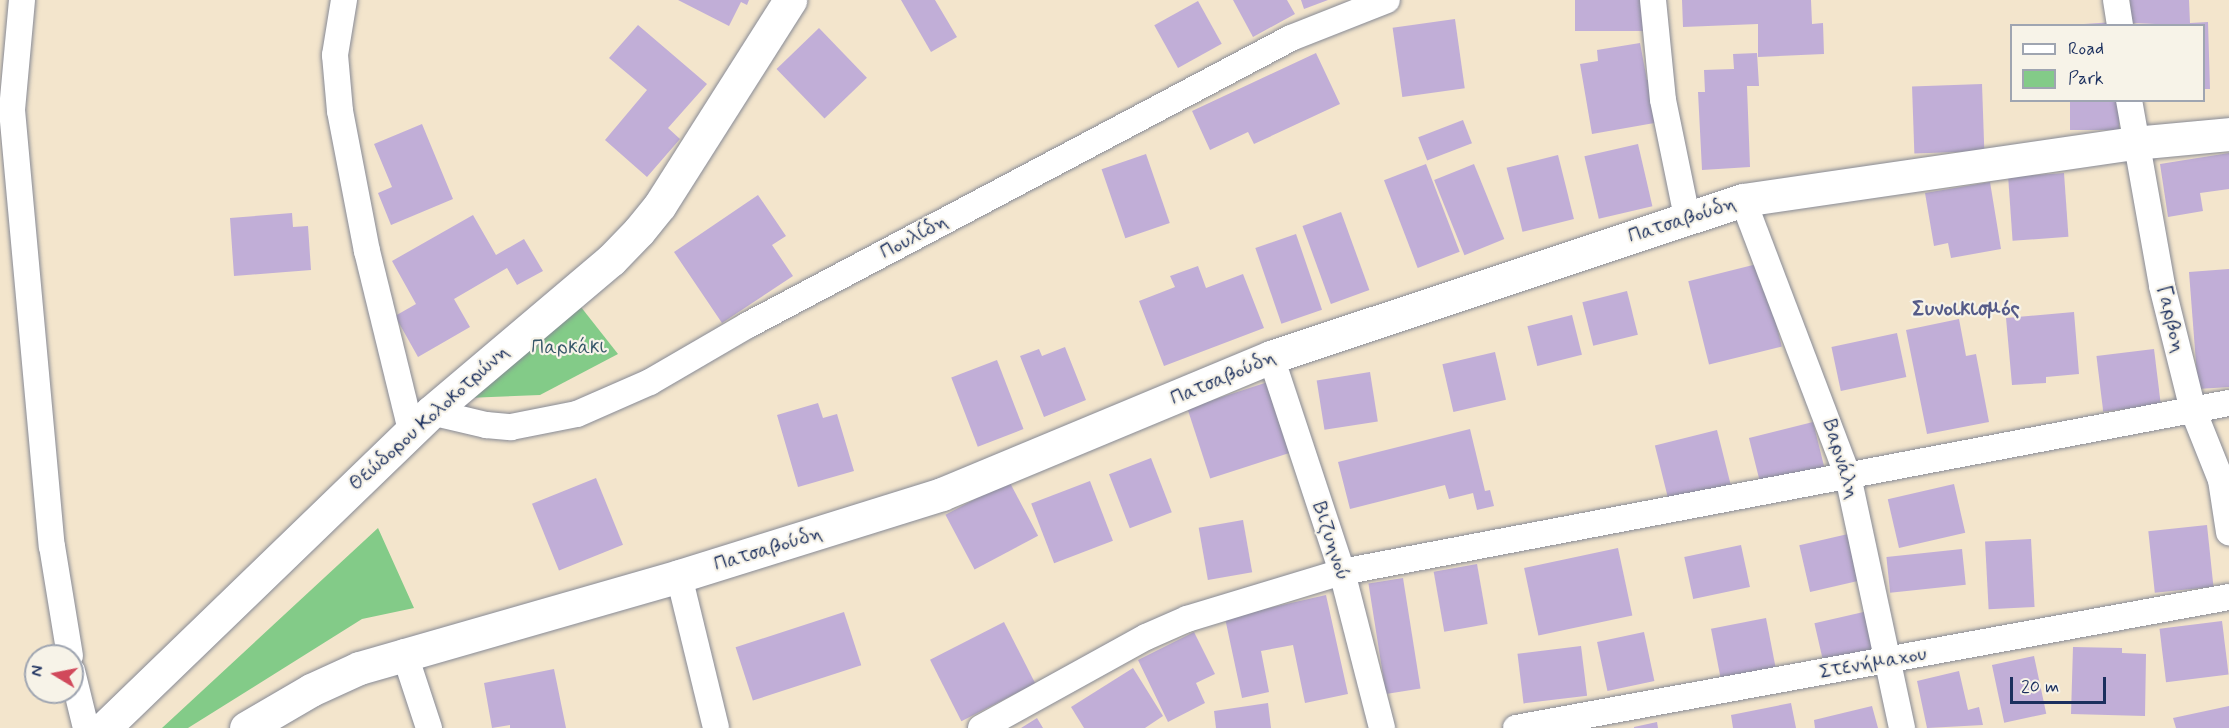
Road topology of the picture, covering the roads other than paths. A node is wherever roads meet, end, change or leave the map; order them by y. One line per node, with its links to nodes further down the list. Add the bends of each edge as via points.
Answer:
1 (22, 0): 22 (street, via 12,110 52,546)
2 (344, 0): 16 (street, via 335,55 340,111 368,251)
3 (790, 0): 16 (street, Θεώδορου Κολοκοτρώνη, via 660,205 639,231 611,261)
4 (1387, 0): 16 (street, Πουλίδη, via 1291,38 748,325 650,382 577,414 511,427)
5 (1653, 0): 12 (street, via 1663,100)
6 (2116, 0): 7 (street)
7 (2120, 24)
8 (2129, 102): 10 (street, Γαρβοη)
9 (2229, 134): 10 (street, Πατσαβούδη)
10 (2134, 143): 11 (street, Πατσαβούδη); 15 (street, Γαρβοη)
11 (1743, 200): 12 (street, Πατσαβούδη); 17 (street, Βαρνάλη)
12 (1688, 217): 13 (street, Πατσαβούδη)
13 (1271, 357): 19 (street, Βιζυηνού); 20 (street, Πατσαβούδη, via 942,494)
14 (2229, 403): 15 (street)
15 (2193, 410): 17 (street); 18 (street, Γαρβοη, via 2221,480)
16 (421, 421): 27 (street, Θεώδορου Κολοκοτρώνη)
17 (1848, 476): 19 (street); 24 (street, Βαρνάλη)
18 (2229, 532)
19 (1342, 572): 31 (street, via 1187,619 1146,637); 32 (street, Βιζυηνού)
20 (679, 576): 23 (street, Πατσαβούδη); 30 (street)
21 (2229, 597): 24 (street, Στενήμαχου)
22 (67, 644)
23 (404, 652): 28 (street, Πατσαβούδη, via 311,690); 29 (street)
24 (1888, 660): 33 (street, Στενήμαχου); 34 (street, Βαρνάλη)
25 (80, 704): 26 (street)
26 (86, 728)
27 (104, 728)
28 (246, 728)
29 (429, 728)
30 (716, 728)
31 (981, 728)
32 (1382, 728)
33 (1516, 728)
34 (1902, 728)

